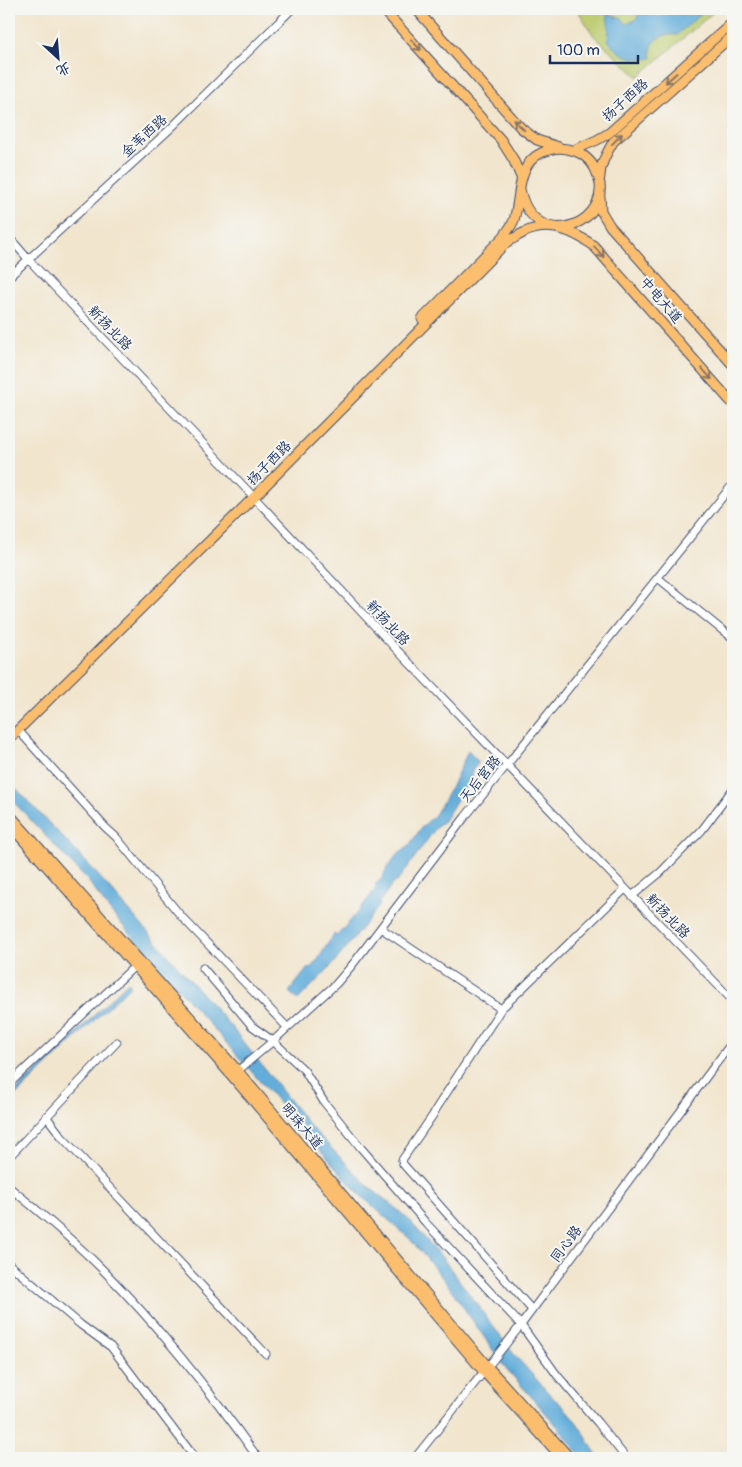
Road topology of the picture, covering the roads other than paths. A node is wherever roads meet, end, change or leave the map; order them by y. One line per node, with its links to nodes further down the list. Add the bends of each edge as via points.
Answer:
1 (292, 9): 14 (street, 金苇西路, via 170,130)
2 (383, 9): 8 (main road, one-way to 8, via 501,140)
3 (416, 9): 6 (main road, one-way to 3, via 538,140 521,128)
4 (733, 22): 7 (main road, 扬子西路, one-way to 7, via 609,133)
5 (733, 35): 9 (main road, 扬子西路, one-way to 5, via 600,172 613,142)
6 (561, 148): 7 (main road); 8 (main road, via 536,155)
7 (574, 150): 9 (main road, via 591,162)
8 (521, 177): 10 (main road)
9 (600, 182): 11 (main road)
10 (520, 190): 12 (main road, via 528,212 536,220); 19 (main road, 扬子西路, via 513,222 504,236)
11 (600, 193): 12 (main road, via 590,214 580,222); 16 (main road, 中电大道, via 601,210 610,226)
12 (558, 228): 17 (main road, 中电大道, one-way to 17, via 575,233 593,245); 19 (main road, 扬子西路, via 526,232 507,242)
13 (9, 237): 14 (street, 新扬北路)
14 (28, 259): 15 (street, 金苇西路); 19 (street, 新扬北路)
15 (9, 277)
16 (733, 365)
17 (733, 404)
18 (733, 484): 20 (street, 天后宫路)
19 (252, 496): 22 (main road, 扬子西路); 24 (street, 新扬北路)
20 (658, 578): 21 (street); 24 (street, 天后宫路)
21 (733, 638)
22 (13, 730): 23 (main road, 扬子西路); 35 (street, via 116,837 181,916)
23 (9, 739)
24 (507, 766): 28 (street, 新扬北路); 30 (street, 天后宫路)
25 (733, 789): 29 (street, via 702,830)
26 (9, 814): 31 (main road, 明珠大道)
27 (9, 824): 31 (main road, 明珠大道)
28 (625, 889): 29 (street, 新扬北路); 34 (street)
29 (632, 896): 33 (street, 新扬北路)
30 (382, 929): 34 (street); 35 (street, 天后宫路, via 336,984)
31 (138, 963): 39 (main road, 明珠大道); 40 (street)
32 (204, 968): 36 (street, via 252,1026)
33 (733, 1001)
34 (501, 1009): 45 (street, via 402,1160)
35 (287, 1027): 36 (street, 天后宫路)
36 (274, 1041): 39 (street, 天后宫路); 46 (street, via 304,1070 324,1102 426,1223)
37 (733, 1041): 45 (street, 同心路)
38 (117, 1042): 41 (street)
39 (237, 1072): 48 (main road, 明珠大道)
40 (9, 1084)
41 (46, 1116): 42 (street); 47 (street, via 62,1137)
42 (9, 1157)
43 (9, 1187): 50 (street, via 102,1269 139,1308 222,1408)
44 (9, 1264): 49 (street, via 111,1347)
45 (532, 1310): 46 (street, 同心路)
46 (521, 1325): 48 (street, 同心路); 54 (street, via 557,1375)
47 (266, 1354)
48 (486, 1370): 51 (street, 同心路); 52 (main road, 明珠大道); 53 (main road, 明珠大道)
49 (195, 1458)
50 (258, 1458)
51 (415, 1458)
52 (562, 1458)
53 (570, 1458)
54 (626, 1458)

